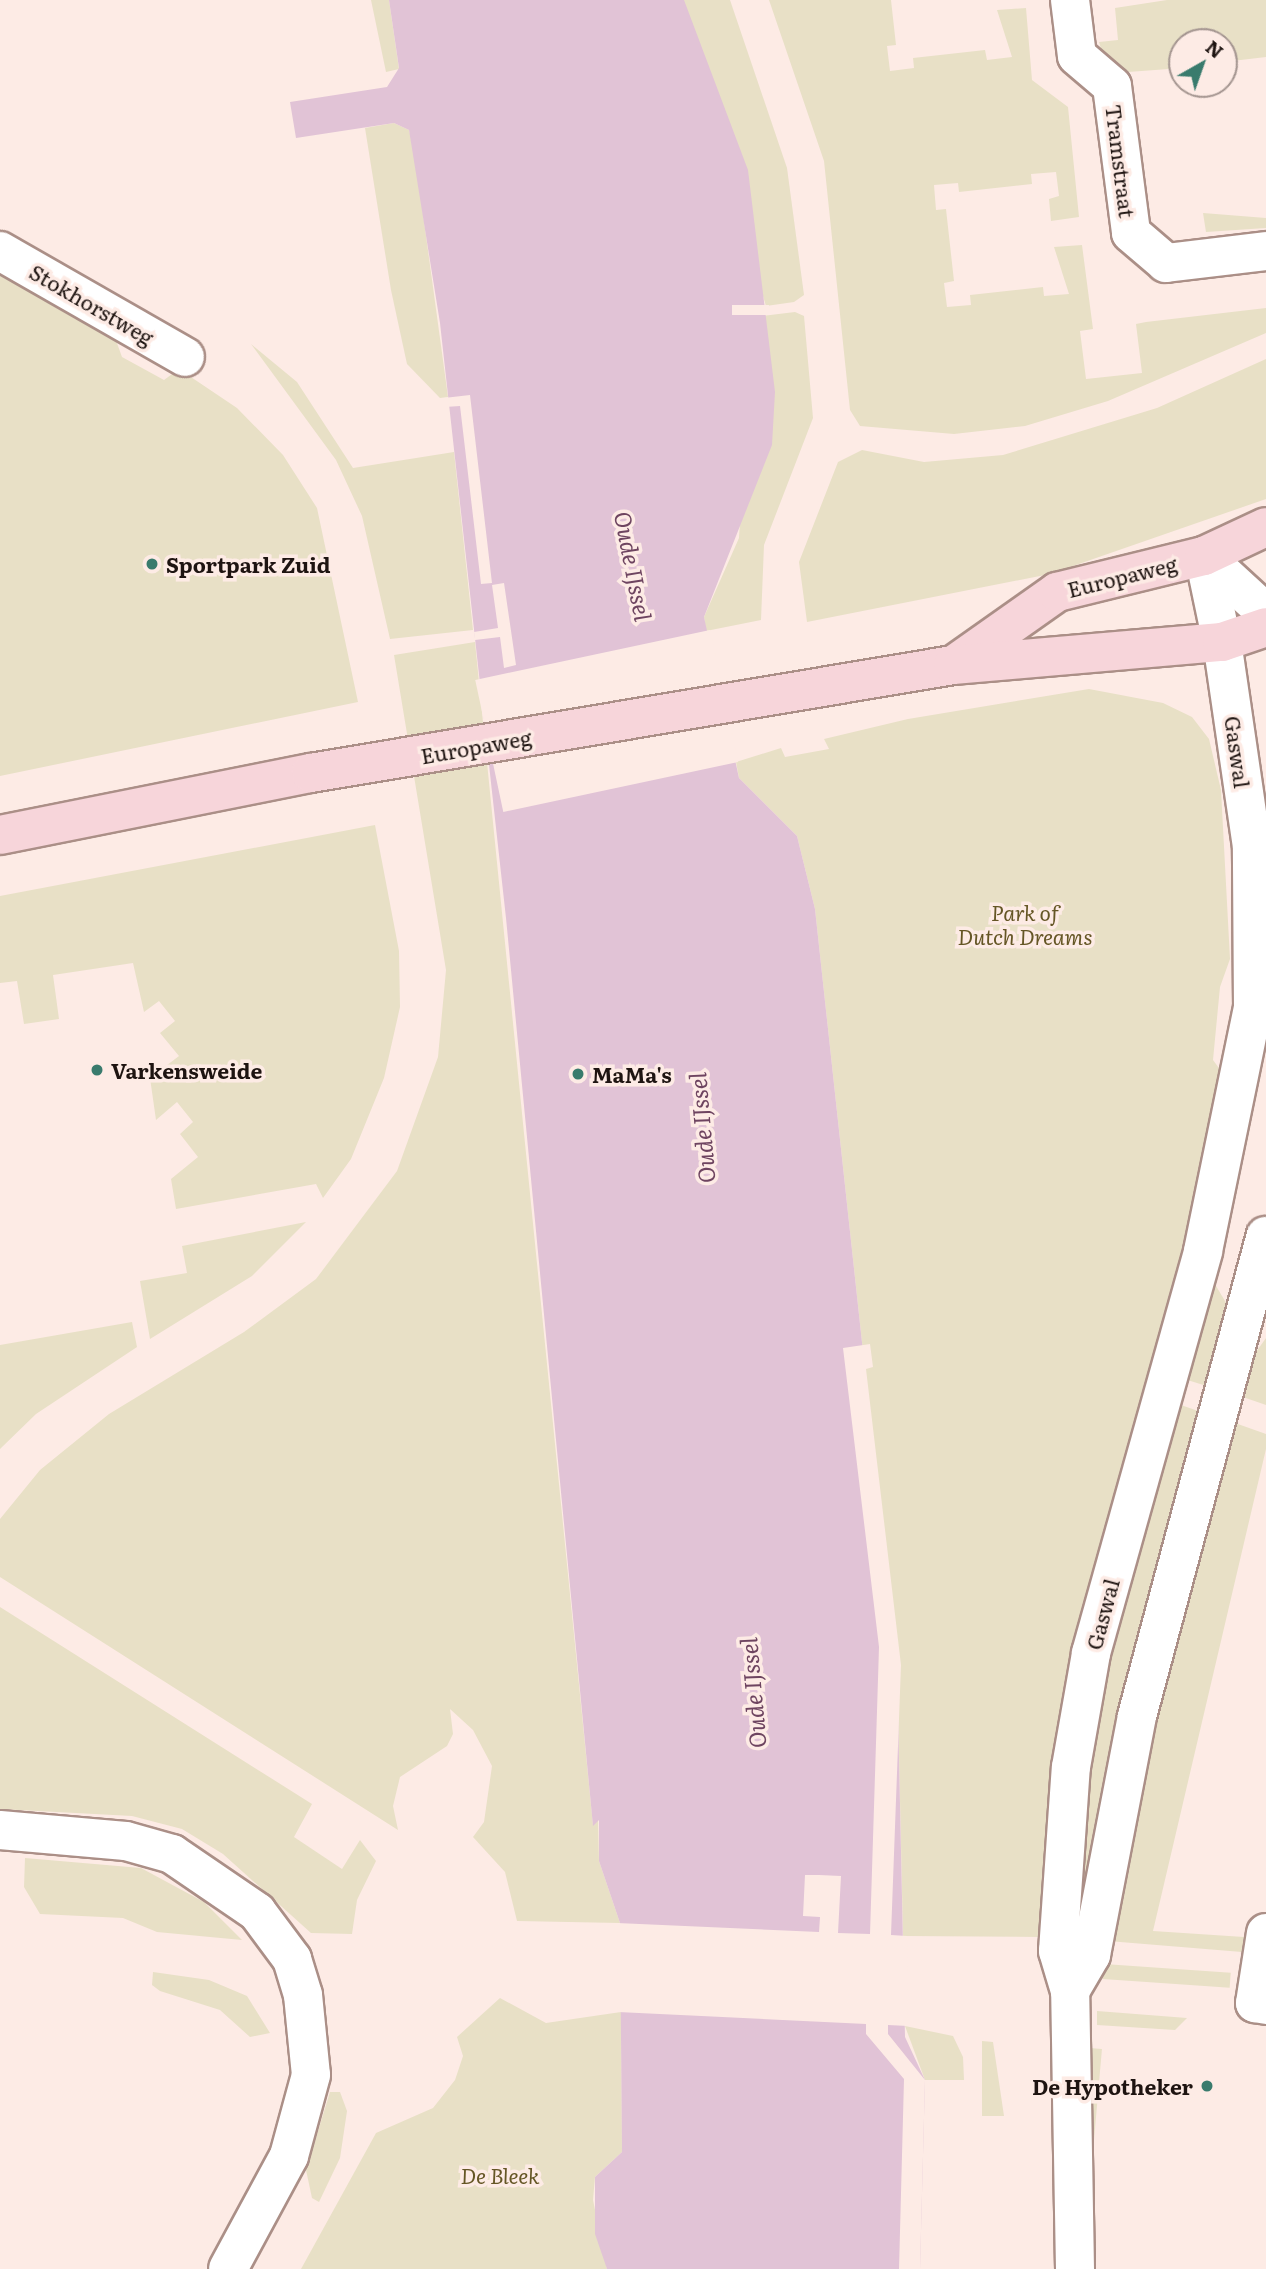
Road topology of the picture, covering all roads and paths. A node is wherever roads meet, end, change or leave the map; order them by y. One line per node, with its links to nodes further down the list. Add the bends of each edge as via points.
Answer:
1 (1070, 0): 3 (street, Tramstraat, via 1077,56 1112,86 1131,233 1166,263)
2 (0, 251): 4 (street, Stokhorstweg)
3 (1266, 251)
4 (185, 357)
5 (1266, 527): 6 (main road, Europaweg)
6 (1204, 556): 7 (street); 9 (street, Gaswal); 10 (main road, Europaweg, via 1057,592)
7 (1266, 613)
8 (1266, 628): 9 (main road, Europaweg)
9 (1222, 642): 10 (main road, Europaweg); 13 (street, Gaswal, via 1252,847 1253,1008)
10 (953, 665): 11 (main road, Europaweg, via 311,773)
11 (0, 835)
12 (1266, 1236): 14 (street)
13 (1203, 1251): 14 (street); 17 (street, Gaswal, via 1091,1653 1072,1767 1061,1895 1058,1951)
14 (1257, 1295): 17 (street, via 1137,1716 1091,1955)
15 (0, 1830): 19 (street, via 126,1841 172,1854 257,1912 292,1959 305,2007 311,2075 289,2156)
16 (1266, 1933): 18 (street)
17 (1070, 1992): 20 (street, Gaswal)
18 (1260, 2004)
19 (228, 2269)
20 (1075, 2269)

